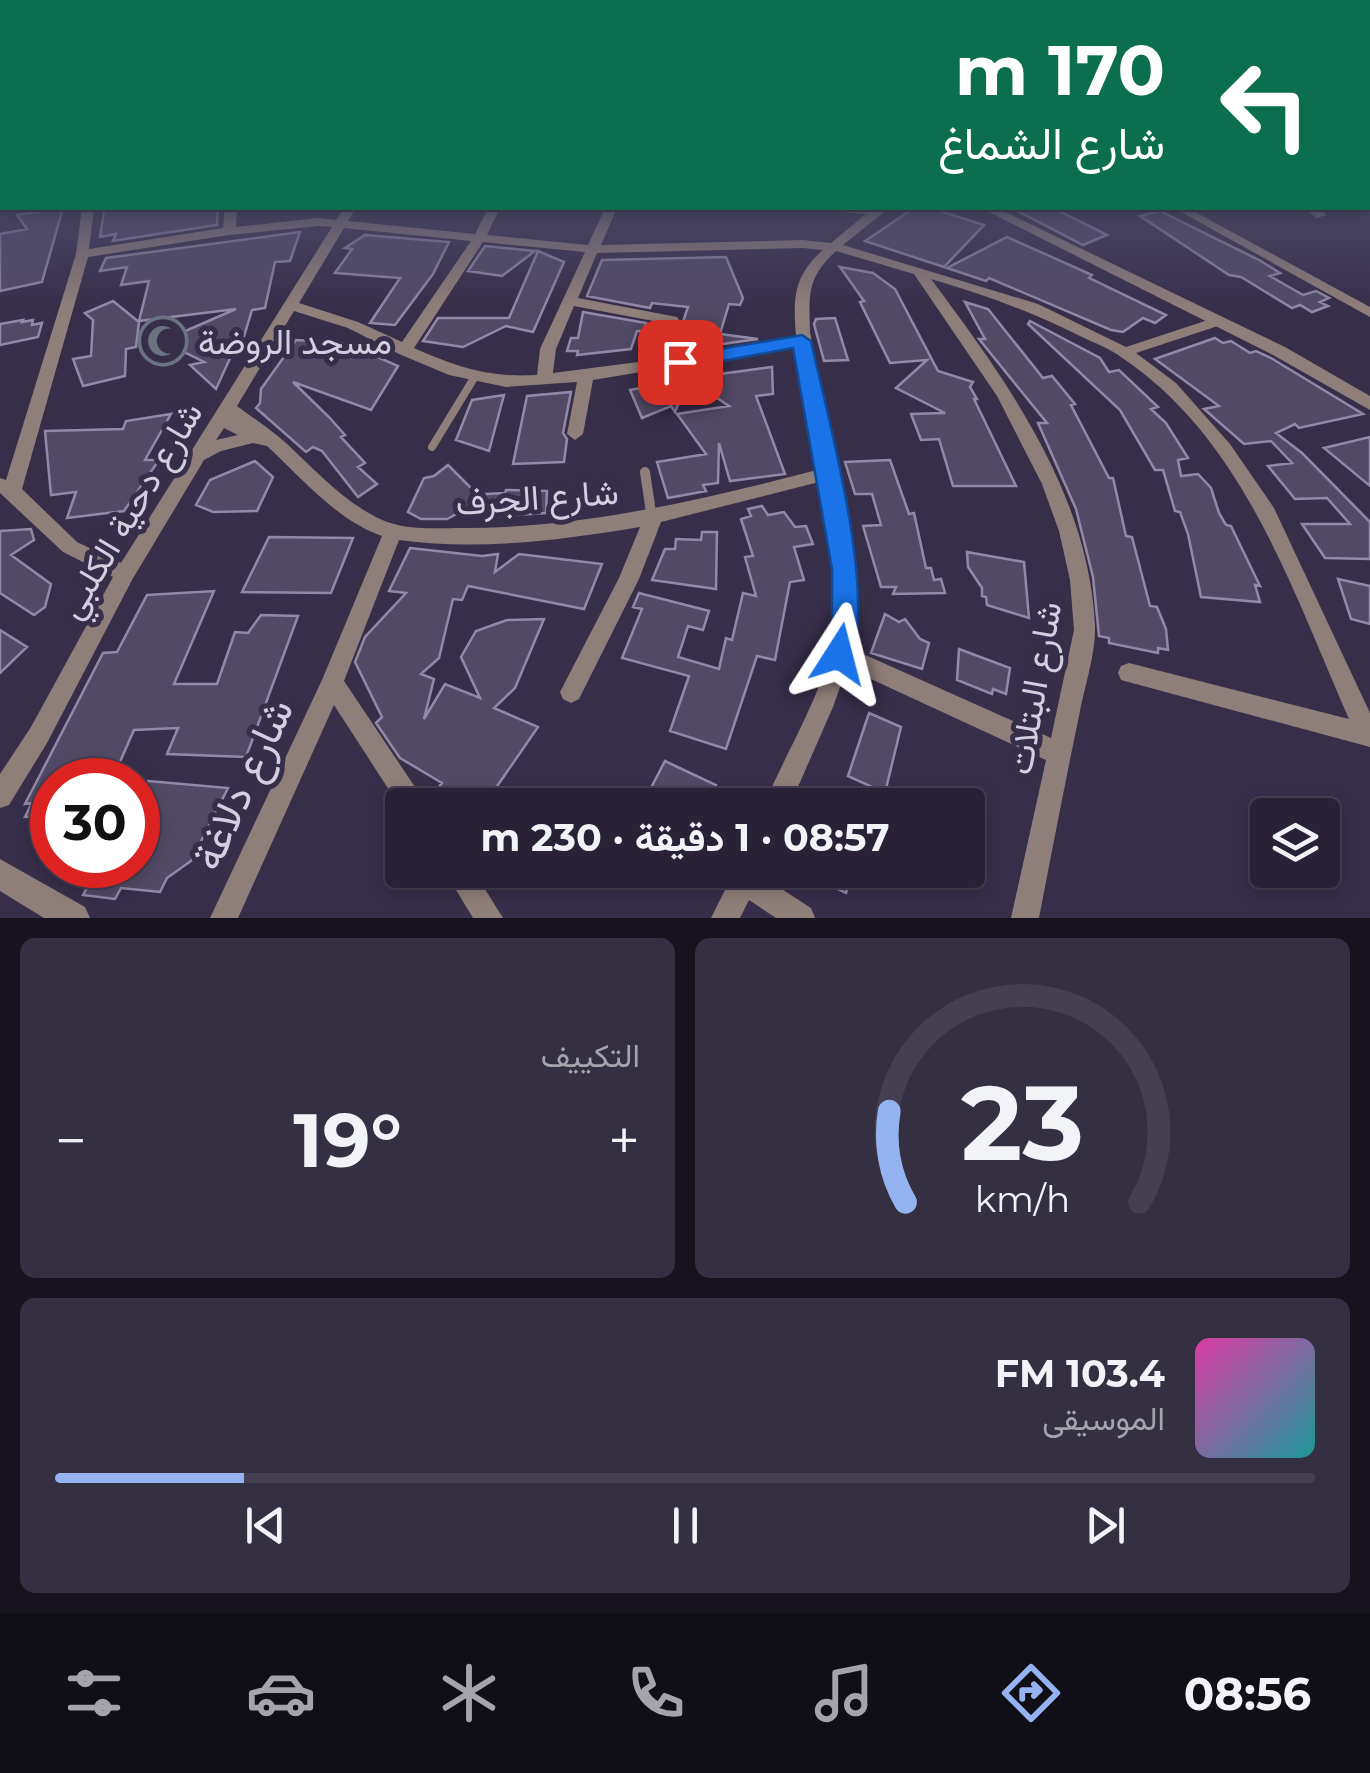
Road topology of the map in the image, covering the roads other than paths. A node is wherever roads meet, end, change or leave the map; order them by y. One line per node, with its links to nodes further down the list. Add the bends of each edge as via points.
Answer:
1 (86, 224): 15 (street)
2 (230, 224): 11 (street)
3 (277, 224): 11 (street)
4 (341, 224): 18 (street, شارع دحية الكلبي)
5 (400, 224): 12 (street)
6 (486, 224): 12 (street)
7 (604, 224): 14 (street)
8 (864, 224): 13 (street)
9 (1019, 224): 20 (street)
10 (1209, 224): 19 (street)
11 (229, 230): 15 (street)
12 (480, 237): 14 (street); 22 (street)
13 (836, 247): 14 (street); 16 (street); 21 (street, via 806,274)
14 (594, 249): 17 (street)
15 (82, 254): 37 (street)
16 (919, 271): 23 (street, via 1033,308); 46 (street, شارع البتلات, via 1028,435 1071,536 1084,589 1085,630)
17 (570, 300): 24 (street, via 672,320); 27 (street, via 548,349)
18 (293, 306): 22 (street, via 353,324); 29 (street, شارع دحية الكلبي)
19 (1370, 313)
20 (1219, 321): 23 (street); 28 (street)
21 (802, 341): 24 (street); 36 (street)
22 (404, 351): 26 (street)
23 (1125, 352): 45 (street, via 1170,387 1247,480)
24 (652, 367): 25 (street)
25 (586, 376): 27 (street); 30 (street)
26 (474, 378): 27 (street); 33 (lane)
27 (544, 380)
28 (1370, 404)
29 (224, 413): 31 (street); 32 (street, شارع الجرف); 34 (street, شارع دحية الكلبي)
30 (574, 434)
31 (251, 438): 32 (street); 34 (street)
32 (273, 443): 39 (street, شارع الجرف, via 320,486)
33 (432, 447)
34 (197, 456): 40 (street, شارع دحية الكلبي)
35 (646, 472): 38 (lane)
36 (829, 473): 38 (street, شارع الجرف); 41 (street, via 847,602)
37 (6, 488): 40 (street, via 70,547)
38 (652, 520): 39 (street, شارع الجرف, via 516,537); 44 (street)
39 (393, 532): 43 (street, شارع دلاغة)
40 (126, 574): 49 (street, شارع دحية الكلبي)
41 (839, 654): 46 (street); 48 (street)
42 (1129, 673): 45 (street)
43 (332, 682): 47 (street, شارع دلاغة); 55 (street, شارع دلاغة)
44 (570, 692)
45 (1369, 736)
46 (1058, 753): 59 (street, شارع البتلات)
47 (403, 788)
48 (784, 788)
49 (0, 796)
50 (0, 874): 54 (street)
51 (469, 888): 56 (street)
52 (740, 888): 57 (street)
53 (762, 888): 58 (street)
54 (74, 918)
55 (224, 918)
56 (489, 918)
57 (725, 918)
58 (801, 918)
59 (1025, 918)

